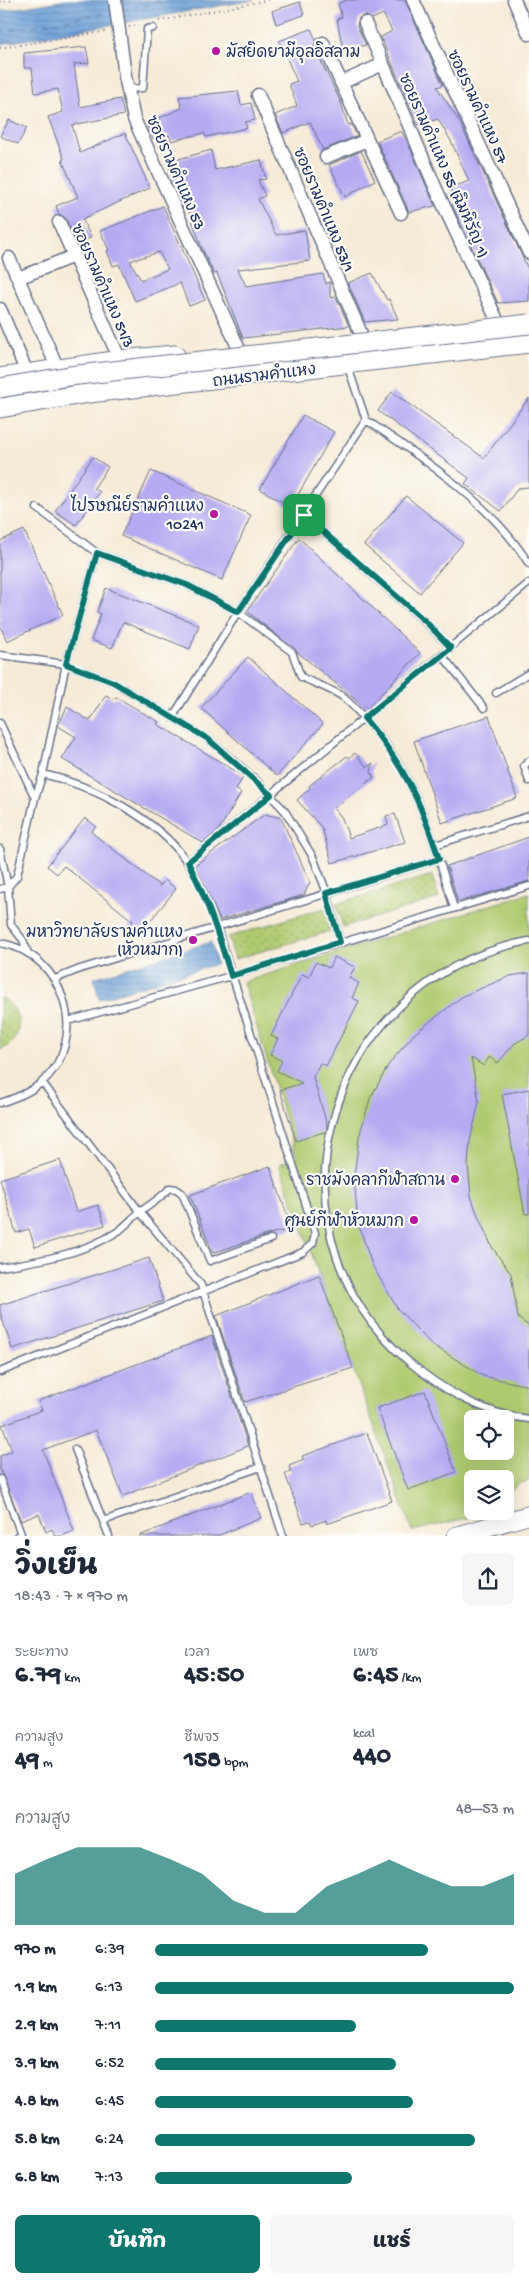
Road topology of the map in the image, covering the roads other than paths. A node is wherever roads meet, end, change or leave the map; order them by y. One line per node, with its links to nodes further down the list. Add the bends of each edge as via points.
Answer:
1 (115, 0): 10 (street, ซอยรามคำแหง 53, bridge)
2 (413, 0): 16 (street, ซอยรามคำแหง 57)
3 (514, 0): 6 (street)
4 (365, 23): 8 (street)
5 (152, 25): 10 (lane, via 147,29 143,88)
6 (529, 34)
7 (323, 43): 9 (street)
8 (383, 64): 9 (street, ซอยรามคำแหง 55 (ฉิมหิรัญ 1)); 22 (street, ซอยรามคำแหง 55 (ฉิมหิรัญ 1), via 436,189)
9 (341, 82): 12 (street)
10 (128, 90): 27 (street, ซอยรามคำแหง 53, via 134,119)
11 (258, 95): 24 (street, ซอยรามคำแหง 53/1)
12 (367, 140): 13 (street); 14 (street)
13 (326, 157)
14 (401, 213)
15 (59, 222): 17 (street, ซอยรามคำแหง 51/3)
16 (529, 253)
17 (74, 256): 19 (street); 30 (street, ซอยรามคำแหง 51/3)
18 (10, 258): 19 (street)
19 (18, 278): 33 (street)
20 (0, 309): 34 (street)
21 (529, 317): 22 (main road, ถนนรามคำแหง)
22 (498, 320): 24 (main road, ถนนรามคำแหง)
23 (529, 324): 37 (main road, ถนนรามคำแหง, bridge, via 69,376)
24 (362, 336): 27 (main road, ถนนรามคำแหง)
25 (529, 336): 41 (main road, ถนนรามคำแหง, via 105,384)
26 (529, 343): 31 (main road, ถนนรามคำแหง)
27 (239, 348): 28 (main road, ถนนรามคำแหง)
28 (167, 356): 29 (main road, ถนนรามคำแหง); 36 (main road)
29 (140, 358): 30 (main road, ถนนรามคำแหง); 38 (main road)
30 (120, 360): 32 (main road, ถนนรามคำแหง)
31 (348, 364): 36 (main road, ถนนรามคำแหง); 43 (lane)
32 (82, 365): 33 (main road, ถนนรามคำแหง); 39 (main road)
33 (55, 369): 34 (main road, ถนนรามคำแหง); 40 (main road)
34 (27, 373): 35 (main road, ถนนรามคำแหง)
35 (0, 378)
36 (172, 384): 38 (main road, ถนนรามคำแหง)
37 (0, 388)
38 (144, 388): 39 (main road, ถนนรามคำแหง)
39 (89, 394): 40 (main road, ถนนรามคำแหง)
40 (58, 398): 42 (main road, ถนนรามคำแหง)
41 (0, 400)
42 (0, 408)
43 (366, 420): 45 (lane); 47 (lane, via 438,469 502,530)
44 (37, 508): 46 (lane)
45 (304, 515): 49 (lane); 50 (lane, via 426,622)
46 (97, 553): 49 (lane, via 187,585); 53 (lane)
47 (529, 564)
48 (529, 583): 50 (lane)
49 (238, 612): 57 (lane); 58 (lane, via 292,652 301,678 340,695)
50 (451, 648): 52 (lane)
51 (0, 655): 53 (lane)
52 (442, 655): 56 (lane); 58 (lane)
53 (66, 664): 57 (lane, via 113,682); 61 (lane)
54 (529, 674): 55 (lane)
55 (496, 693)
56 (484, 708)
57 (172, 718): 63 (lane, via 208,739)
58 (364, 718): 63 (lane); 66 (lane, via 387,745 408,778)
59 (0, 723): 64 (lane)
60 (529, 761): 62 (lane, via 524,766)
61 (43, 774): 64 (lane); 69 (lane, via 84,786 127,809 164,836)
62 (529, 781)
63 (271, 795): 69 (lane); 73 (lane, via 306,844)
64 (35, 798): 71 (lane, via 17,876)
65 (529, 816): 66 (lane)
66 (435, 845): 68 (lane)
67 (0, 849): 71 (lane)
68 (439, 859): 73 (lane); 74 (lane)
69 (188, 862): 75 (lane)
70 (529, 886): 74 (lane)
71 (8, 887): 72 (lane); 79 (lane, via 11,925 24,940)
72 (0, 889)
73 (326, 893): 75 (lane); 77 (lane)
74 (454, 908): 77 (lane)
75 (217, 928): 80 (lane); 81 (lane)
76 (529, 941): 90 (lane, via 463,961 426,984 393,1012 365,1046 345,1084 331,1125 325,1168 326,1211 336,1253 353,1293 376,1330 406,1361 441,1387 480,1406)
77 (340, 942): 80 (lane)
78 (0, 943): 79 (lane)
79 (28, 952): 81 (lane)
80 (231, 976): 82 (lane); 88 (lane, via 315,1233 312,1243 303,1252)
81 (55, 979): 82 (lane, via 65,999)
82 (68, 1021): 83 (lane, via 65,1044 56,1065)
83 (42, 1082): 84 (lane, via 22,1096); 85 (lane)
84 (0, 1103)
85 (140, 1212): 86 (lane, via 170,1188 180,1191 210,1260); 87 (lane, via 117,1232 79,1249 48,1259); 88 (lane)
86 (272, 1239)
87 (0, 1266)
88 (204, 1292): 89 (lane); 92 (lane)
89 (0, 1372)
90 (529, 1419)
91 (75, 1449): 95 (lane)
92 (261, 1467): 95 (lane); 98 (lane)
93 (0, 1478): 96 (lane, via 21,1534)
94 (529, 1514): 99 (main road)
95 (103, 1521): 97 (lane)
96 (17, 1536)
97 (109, 1536)
98 (283, 1536)
99 (456, 1536)

